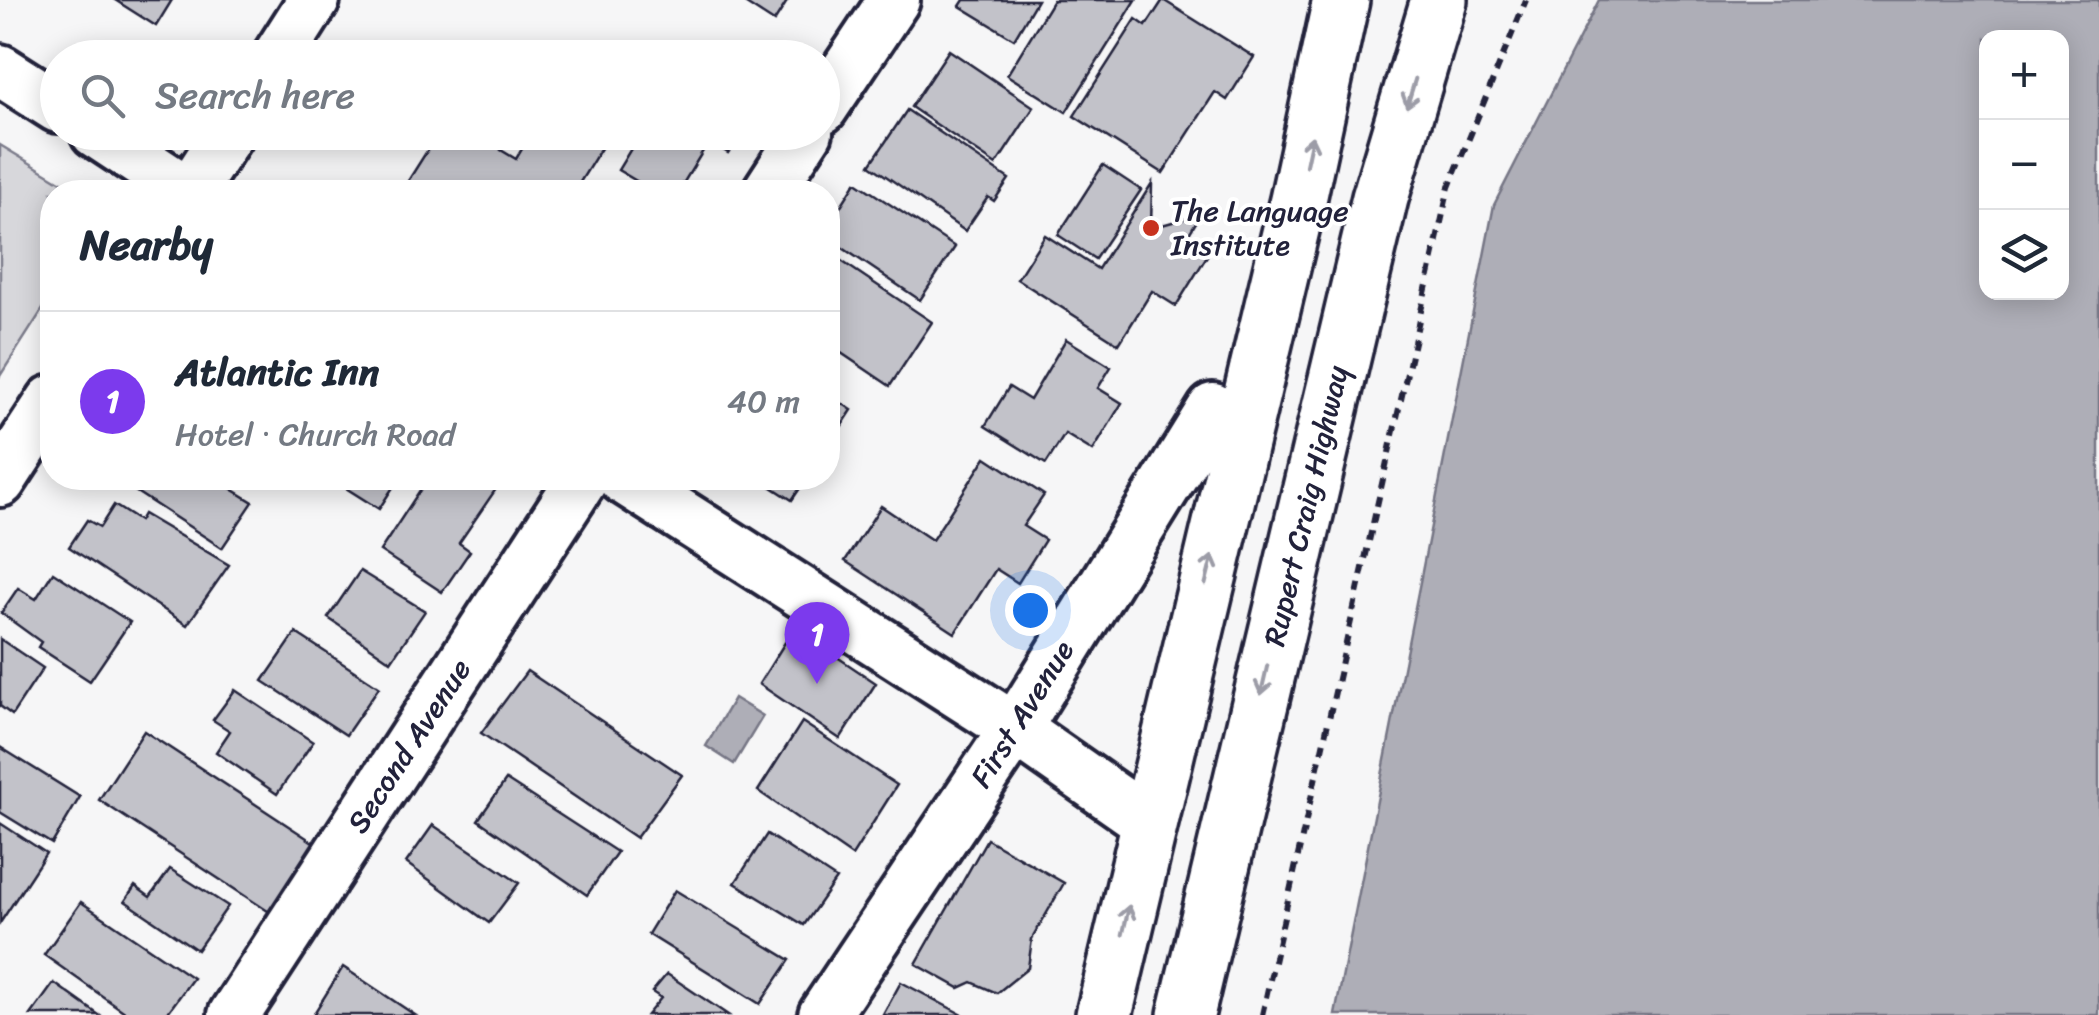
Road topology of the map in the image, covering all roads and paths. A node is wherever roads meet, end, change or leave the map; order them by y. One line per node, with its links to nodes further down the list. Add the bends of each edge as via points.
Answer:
1 (314, 0): 6 (street)
2 (894, 0): 8 (street)
3 (1341, 0): 22 (main road, one-way to 3)
4 (1440, 0): 26 (main road, Rupert Craig Highway, one-way to 26, via 1380,198)
5 (1526, 0): 27 (path, via 1449,187)
6 (288, 40)
7 (0, 70): 9 (street)
8 (840, 81)
9 (40, 96)
10 (124, 150): 13 (street)
11 (217, 150): 14 (street)
12 (795, 150): 15 (street)
13 (170, 180)
14 (197, 180)
15 (776, 180)
16 (1213, 409): 21 (street, First Avenue)
17 (40, 419): 18 (street)
18 (0, 481)
19 (575, 490): 23 (street, Second Avenue)
20 (642, 490): 21 (street)
21 (1015, 729): 22 (street); 24 (street, First Avenue)
22 (1148, 822): 25 (main road, one-way to 22)
23 (234, 1015)
24 (824, 1015)
25 (1104, 1015)
26 (1186, 1015)
27 (1262, 1015)

